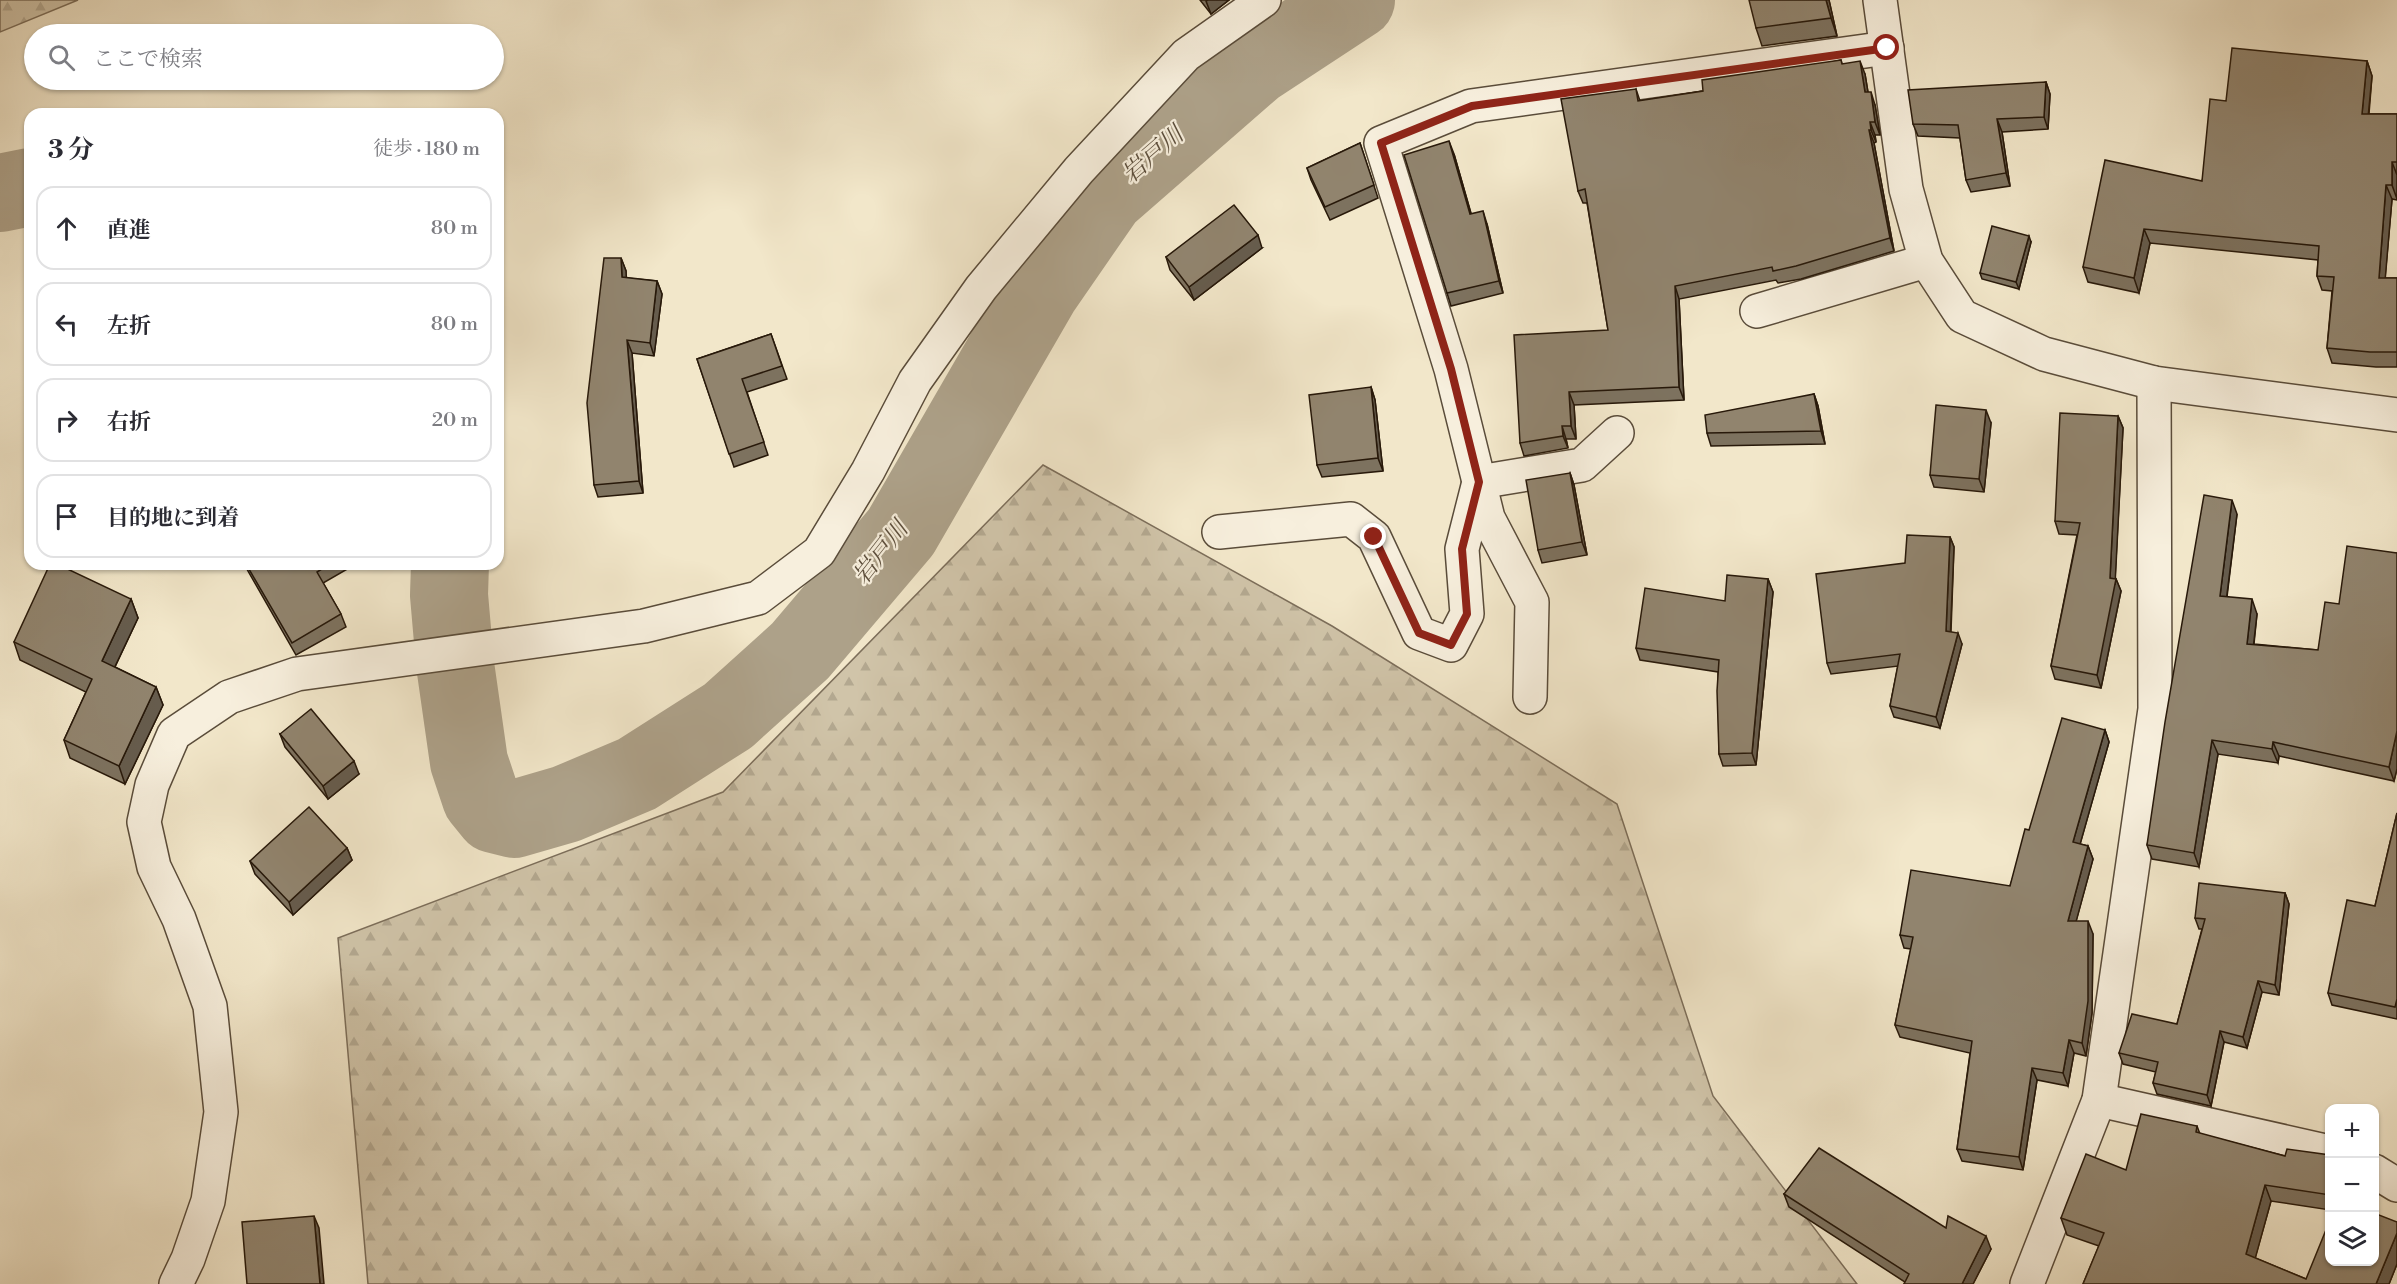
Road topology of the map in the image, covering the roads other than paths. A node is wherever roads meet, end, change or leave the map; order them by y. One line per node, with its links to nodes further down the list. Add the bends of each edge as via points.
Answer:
1 (1264, 0): 16 (street, via 1186,55 1079,170 981,288 915,381 868,471 819,552 758,598 644,627 297,674 229,697 174,734 152,786 144,822 154,867 179,919 210,1006 221,1112 208,1201)
2 (1880, 0): 3 (street)
3 (1887, 48): 4 (street, via 1906,189); 9 (street, via 1472,106 1381,143 1451,369)
4 (1926, 261): 5 (street); 6 (street, via 1962,316 2044,354)
5 (1757, 311)
6 (2154, 383): 7 (street); 12 (street, via 2155,709)
7 (2397, 415)
8 (1617, 433): 9 (street, via 1582,465)
9 (1479, 482): 10 (street, via 1462,549 1467,614 1451,645 1419,633 1374,537 1351,519); 11 (street, via 1488,518 1532,602)
10 (1219, 532)
11 (1530, 697)
12 (2098, 1100): 13 (street); 17 (street)
13 (2325, 1151)
14 (2379, 1174): 15 (street)
15 (2397, 1185)
16 (176, 1284)
17 (2027, 1284)

